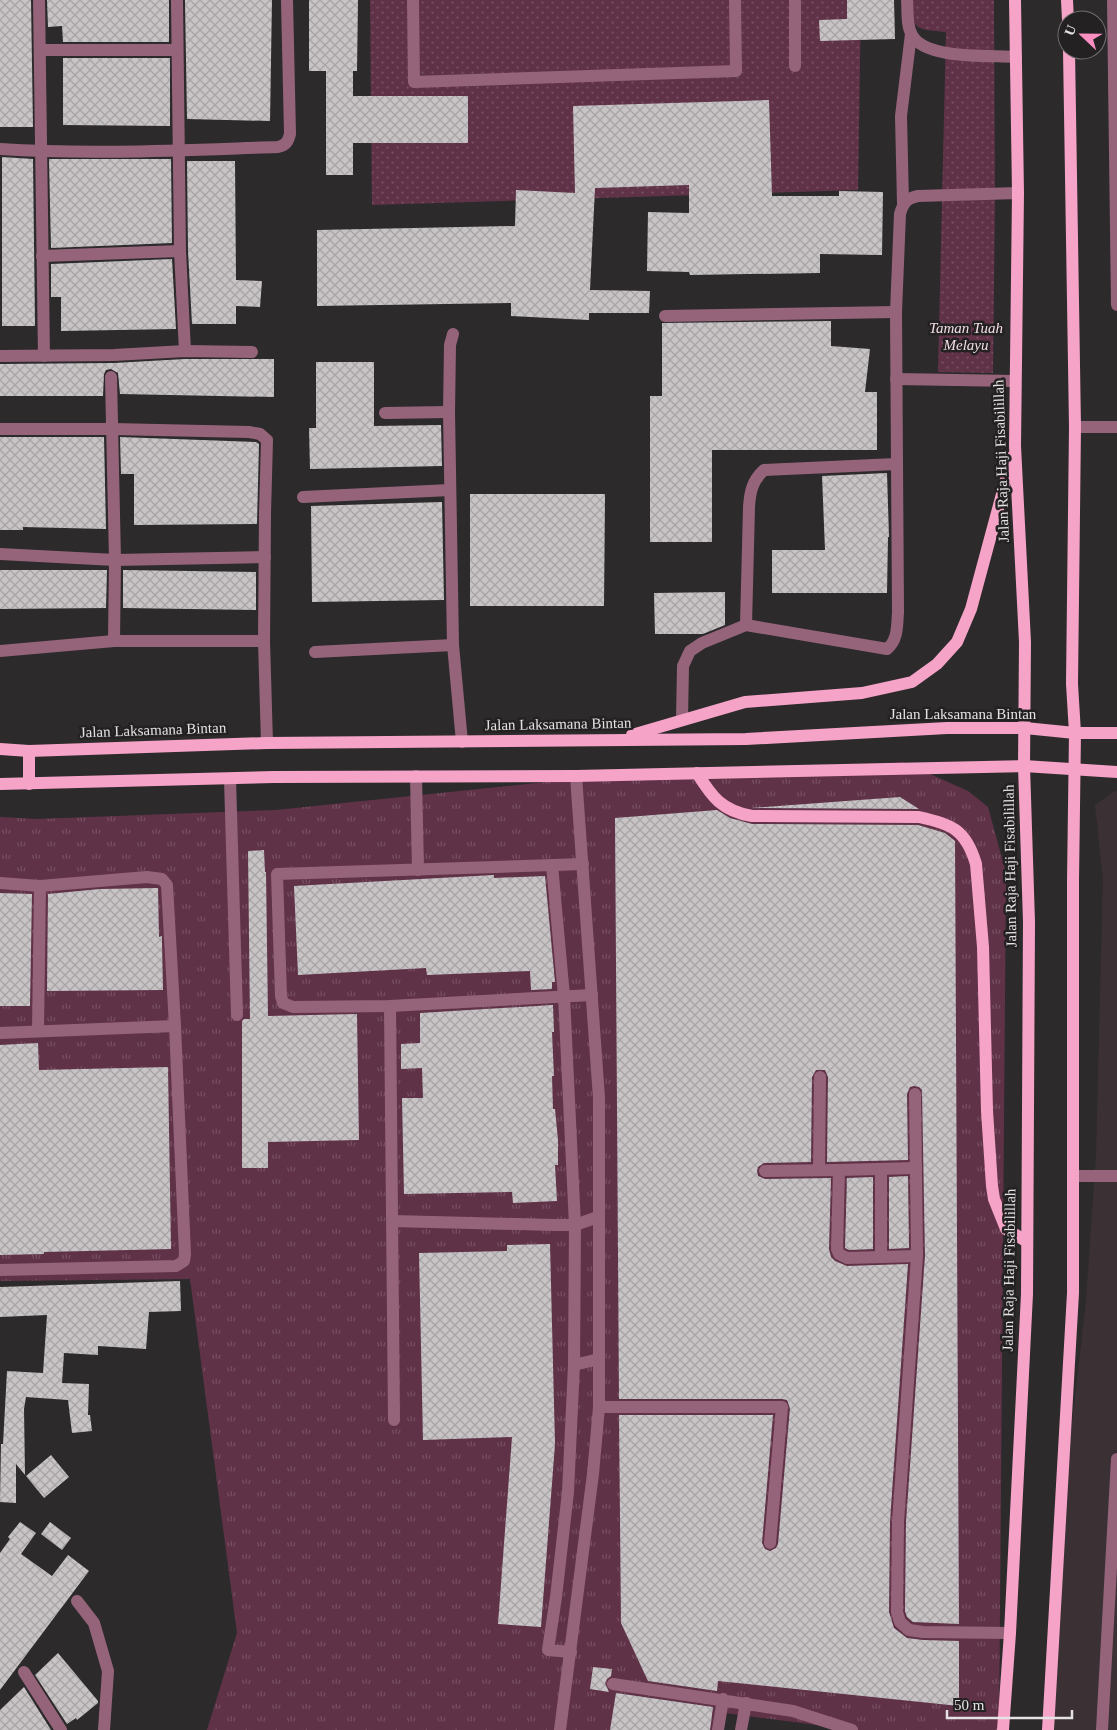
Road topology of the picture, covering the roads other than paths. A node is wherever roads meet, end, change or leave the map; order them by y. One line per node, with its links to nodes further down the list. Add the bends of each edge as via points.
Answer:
1 (39, 0): 11 (street)
2 (177, 0): 12 (street)
3 (287, 0): 17 (street, via 288,141 278,147)
4 (413, 0): 5 (street, via 414,82 736,71)
5 (735, 0)
6 (795, 0): 15 (street)
7 (907, 0): 10 (street)
8 (1015, 0): 13 (main road, Jalan Raja Haji Fisabilillah)
9 (1113, 0): 23 (street)
10 (911, 34): 13 (street, via 917,42 932,50); 20 (street, via 901,116)
11 (40, 50): 12 (street); 18 (street)
12 (177, 50): 17 (street)
13 (1016, 56): 19 (main road, Jalan Raja Haji Fisabilillah)
14 (1069, 60): 36 (main road)
15 (795, 66)
16 (0, 149): 18 (street)
17 (179, 151): 18 (street); 21 (street)
18 (41, 152): 22 (street)
19 (1018, 194): 20 (street, via 918,196); 33 (main road, Jalan Raja Haji Fisabilillah)
20 (902, 203): 24 (street)
21 (180, 252): 22 (street); 27 (street)
22 (42, 256): 30 (street)
23 (1117, 305)
24 (896, 312): 25 (street); 32 (street)
25 (665, 316)
26 (453, 334): 34 (street)
27 (185, 351): 28 (street); 30 (street)
28 (252, 352)
29 (0, 356): 30 (street)
30 (44, 356)
31 (111, 377): 39 (street)
32 (896, 379): 33 (street); 41 (street)
33 (1015, 381): 40 (main road, Jalan Raja Haji Fisabilillah)
34 (449, 412): 35 (street); 42 (street)
35 (385, 413)
36 (1075, 427): 37 (street); 55 (main road, via 1072,684)
37 (1117, 427)
38 (0, 429): 39 (street)
39 (112, 429): 45 (street, via 260,434 267,440); 46 (street)
40 (1015, 446): 53 (main road, via 971,609 957,642 937,664 912,682 862,693 745,702); 54 (main road, Jalan Raja Haji Fisabilillah, via 1025,642)
41 (896, 464): 47 (street, via 764,470 756,477 750,490); 47 (street, via 898,612 893,644 887,649)
42 (450, 490): 43 (street); 50 (street)
43 (303, 497)
44 (0, 554): 46 (street)
45 (265, 557): 46 (street); 49 (street)
46 (115, 560): 48 (street)
47 (746, 625): 53 (street, via 690,651 683,666)
48 (114, 641): 49 (street); 51 (street)
49 (264, 641): 59 (street)
50 (453, 645): 52 (street); 58 (street)
51 (0, 651)
52 (315, 652)
53 (682, 720): 57 (main road)
54 (1024, 728): 55 (main road, Jalan Laksamana Bintan); 57 (main road, Jalan Laksamana Bintan, via 947,728 746,739); 62 (main road, Jalan Raja Haji Fisabilillah)
55 (1075, 732): 56 (main road, Jalan Laksamana Bintan); 63 (main road)
56 (1117, 733)
57 (618, 739): 58 (main road, Jalan Laksamana Bintan)
58 (462, 742): 59 (main road, Jalan Laksamana Bintan)
59 (267, 743): 61 (main road, Jalan Laksamana Bintan)
60 (0, 749): 61 (main road, Jalan Laksamana Bintan)
61 (29, 751): 70 (main road)
62 (1024, 766): 63 (main road); 65 (main road); 95 (main road, Jalan Raja Haji Fisabilillah, via 1029,922)
63 (1074, 770): 64 (main road); 90 (main road)
64 (1117, 772)
65 (697, 773): 67 (main road); 95 (main road, via 711,796 738,814 919,817 956,829 965,840 976,864 983,947 986,1111 993,1192 1006,1229)
66 (416, 776): 67 (main road); 68 (main road); 73 (street)
67 (576, 776): 71 (street)
68 (230, 779): 70 (main road); 79 (street)
69 (0, 784): 70 (main road)
70 (29, 784)
71 (583, 864): 72 (street); 76 (street)
72 (552, 865): 73 (street); 77 (street)
73 (418, 870): 78 (street, via 277,874 283,1003 293,1007)
74 (0, 883): 75 (street)
75 (40, 886): 80 (street, via 146,877 164,881 168,891); 81 (street)
76 (592, 995): 77 (street); 92 (street, via 599,1098)
77 (564, 996): 78 (street); 94 (street)
78 (390, 1006): 93 (street)
79 (237, 1015)
80 (176, 1026): 81 (street); 98 (street, via 184,1261 170,1266)
81 (38, 1031): 82 (street)
82 (0, 1033)
83 (820, 1077): 87 (street)
84 (915, 1094): 85 (street)
85 (916, 1168): 86 (street); 96 (street)
86 (881, 1169): 88 (street); 97 (street)
87 (819, 1170): 88 (street); 89 (street)
88 (839, 1170): 97 (street, via 839,1254 847,1258)
89 (766, 1171)
90 (1074, 1176): 91 (street); 119 (main road, via 1073,1293)
91 (1117, 1176)
92 (598, 1217): 94 (street); 99 (street)
93 (392, 1221): 94 (street); 102 (street)
94 (575, 1225): 100 (street)
95 (1026, 1241): 106 (main road, Jalan Raja Haji Fisabilillah, via 1027,1294)
96 (918, 1256): 97 (street); 106 (street, via 898,1522 897,1612 900,1622 909,1630)
97 (881, 1257)
98 (0, 1270)
99 (599, 1359): 100 (street); 101 (street)
100 (574, 1365): 107 (street, via 568,1492 548,1650)
101 (599, 1407): 104 (street, via 782,1408); 107 (street)
102 (394, 1420)
103 (1117, 1458): 120 (street)
104 (770, 1543)
105 (77, 1602): 113 (street, via 94,1624 108,1671)
106 (1010, 1633): 118 (main road, Jalan Raja Haji Fisabilillah)
107 (571, 1652): 114 (street)
108 (24, 1672): 112 (street)
109 (613, 1684): 110 (street)
110 (722, 1700): 111 (street); 115 (street)
111 (746, 1704): 116 (street); 117 (street, via 793,1711)
112 (61, 1730)
113 (104, 1730)
114 (560, 1730)
115 (718, 1730)
116 (741, 1730)
117 (852, 1730)
118 (1003, 1730)
119 (1048, 1730)
120 (1102, 1730)

